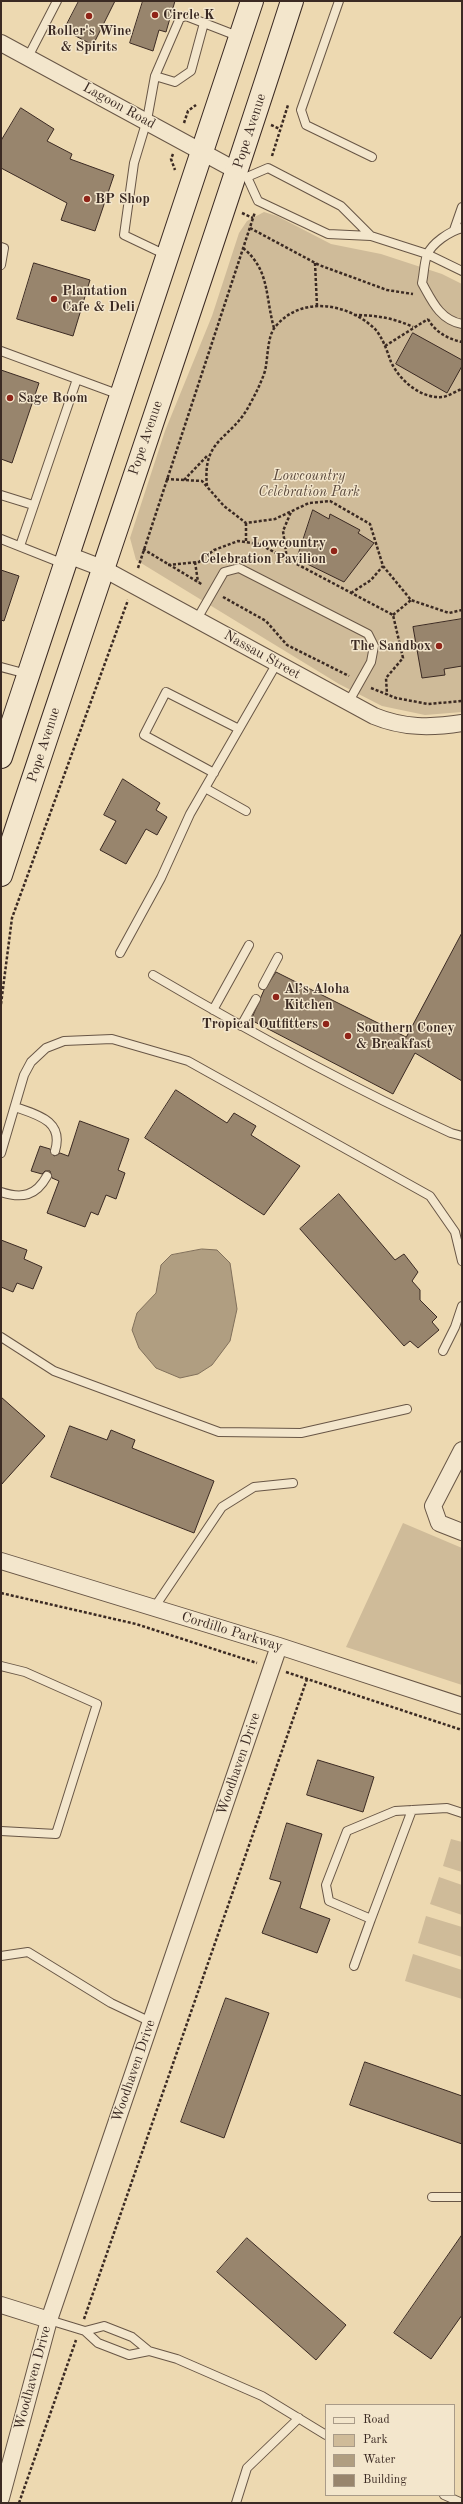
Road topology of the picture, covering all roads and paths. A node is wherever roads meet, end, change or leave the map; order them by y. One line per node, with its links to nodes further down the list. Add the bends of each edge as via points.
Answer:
1 (57, 1): 8 (lane)
2 (252, 1): 6 (main road)
3 (292, 1): 15 (main road, Pope Avenue)
4 (339, 1): 13 (lane, via 301,110 306,125)
5 (204, 23): 6 (lane); 9 (lane, via 186,16 180,18); 9 (lane, via 191,71 175,82)
6 (240, 36): 12 (main road)
7 (1, 44): 8 (street, Lagoon Road)
8 (28, 56): 11 (street, Lagoon Road)
9 (155, 76): 11 (lane)
10 (289, 101): 14 (path)
11 (147, 120): 12 (street, Lagoon Road); 24 (lane, via 134,164 124,235)
12 (202, 152): 15 (street, Lagoon Road); 24 (main road)
13 (372, 157)
14 (268, 168): 15 (lane); 20 (lane, via 341,206)
15 (242, 174): 16 (lane); 58 (main road, Pope Avenue)
16 (258, 201): 18 (path); 20 (lane, via 328,234)
17 (462, 207): 19 (lane)
18 (250, 228): 22 (path); 25 (path)
19 (458, 229): 23 (lane)
20 (371, 236): 23 (lane)
21 (1, 247): 26 (lane, via 4,248)
22 (243, 248): 35 (path, via 256,259 265,279); 43 (path)
23 (428, 254): 27 (lane); 33 (lane, via 422,283 437,309 450,322)
24 (167, 256): 41 (main road)
25 (315, 263): 28 (path, via 387,290 413,294); 29 (path)
26 (1, 265)
27 (462, 271)
28 (417, 300)
29 (318, 306): 31 (path, via 340,309); 35 (path, via 303,308 286,316)
30 (424, 312): 32 (path)
31 (352, 314): 34 (path, via 374,315); 37 (path, via 375,330)
32 (428, 319): 34 (path); 36 (path, via 433,328)
33 (462, 324)
34 (413, 327): 37 (path)
35 (274, 328): 42 (path, via 258,389 247,410)
36 (462, 342)
37 (385, 346): 40 (path, via 402,380 431,398 445,397)
38 (1, 351): 39 (lane)
39 (77, 379): 41 (lane); 47 (lane)
40 (462, 388)
41 (120, 395): 55 (main road)
42 (207, 456): 44 (path); 45 (path)
43 (166, 479): 44 (path); 53 (path)
44 (184, 480): 45 (path, via 202,481)
45 (207, 486): 49 (path, via 224,506)
46 (1, 495): 47 (lane)
47 (33, 505): 52 (lane)
48 (291, 512): 49 (path, via 275,519); 54 (path, via 283,531); 57 (path, via 309,503 330,501 370,524)
49 (246, 523): 51 (path)
50 (1, 539): 52 (lane)
51 (246, 543)
52 (20, 546): 55 (lane)
53 (143, 549): 59 (path); 60 (path)
54 (287, 559)
55 (67, 560): 58 (street, Nassau Street); 69 (main road)
56 (195, 562): 59 (path)
57 (383, 566): 62 (path, via 371,580); 63 (path)
58 (102, 568): 60 (street, Nassau Street); 79 (main road, Pope Avenue)
59 (198, 582): 61 (path)
60 (133, 586): 66 (street, Nassau Street); 86 (path, via 12,918)
61 (213, 591): 66 (lane); 70 (path, via 266,621 287,646); 70 (lane, via 224,572 239,568 368,634 374,646 371,662)
62 (351, 593)
63 (411, 600): 64 (path, via 449,614); 65 (path)
64 (462, 610)
65 (393, 615)
66 (197, 619): 67 (street, Nassau Street)
67 (276, 663): 72 (street, Nassau Street); 74 (lane)
68 (1, 667): 69 (lane)
69 (28, 675): 75 (main road)
70 (360, 682): 71 (path, via 396,698 428,704); 72 (lane)
71 (462, 701)
72 (348, 703): 73 (street, Nassau Street, via 388,722 402,725 425,727)
73 (462, 723)
74 (239, 729): 76 (lane); 76 (lane, via 166,692 144,735)
75 (1, 757)
76 (214, 773): 77 (lane)
77 (205, 788): 78 (lane); 81 (lane, via 190,814 162,878)
78 (246, 811)
79 (1, 875)
80 (248, 945): 87 (lane)
81 (120, 953)
82 (278, 957): 84 (lane)
83 (153, 975): 87 (lane)
84 (263, 985)
85 (256, 999): 88 (lane)
86 (1, 1004)
87 (213, 1010): 88 (lane)
88 (241, 1026): 90 (lane, via 370,1096 450,1133)
89 (15, 1107): 91 (lane); 92 (lane, via 39,1115 52,1125 57,1136); 95 (lane, via 24,1075 31,1062 46,1048 64,1041 112,1039 188,1061 430,1196 455,1232)
90 (462, 1136)
91 (2, 1147)
92 (54, 1151)
93 (47, 1176): 94 (lane, via 34,1192 22,1197)
94 (1, 1192)
95 (462, 1261)
96 (462, 1306): 98 (lane)
97 (1, 1337): 99 (lane, via 54,1371 219,1432 301,1433)
98 (443, 1351)
99 (408, 1409)
100 (462, 1450): 102 (street, via 433,1506 439,1523)
101 (293, 1483): 105 (lane, via 254,1487 222,1507)
102 (462, 1532)
103 (1, 1561): 105 (street, Cordillo Parkway)
104 (1, 1593): 108 (path, via 136,1624)
105 (154, 1608): 106 (street, Cordillo Parkway)
106 (279, 1646): 108 (street, Woodhaven Drive); 110 (street, Cordillo Parkway)
107 (1, 1666): 114 (lane, via 25,1672 97,1704 56,1834)
108 (272, 1668): 109 (path); 118 (street, Woodhaven Drive)
109 (306, 1679): 111 (path); 123 (path)
110 (462, 1706)
111 (462, 1730)
112 (412, 1810): 113 (lane, via 447,1808); 115 (lane); 115 (lane, via 395,1811 347,1831 326,1885 330,1900)
113 (462, 1814)
114 (1, 1831)
115 (372, 1920): 117 (lane)
116 (1, 1956): 118 (lane, via 28,1952 111,2003)
117 (354, 1966)
118 (151, 2022): 122 (street, Woodhaven Drive)
119 (462, 2197): 120 (lane)
120 (432, 2198)
121 (1, 2306): 122 (street)
122 (49, 2320): 123 (lane); 128 (street, Woodhaven Drive)
123 (83, 2330): 124 (lane, via 104,2326 132,2337); 124 (lane, via 98,2343 129,2355); 129 (path)
124 (149, 2351): 125 (lane, via 177,2359 262,2396)
125 (299, 2418): 126 (lane); 130 (lane, via 247,2468)
126 (325, 2434)
127 (446, 2496): 131 (lane)
128 (1, 2498)
129 (19, 2503)
130 (236, 2503)
131 (462, 2503)

